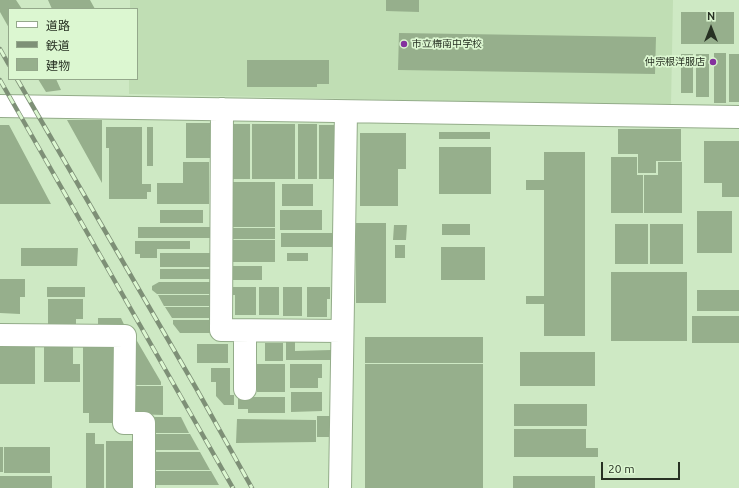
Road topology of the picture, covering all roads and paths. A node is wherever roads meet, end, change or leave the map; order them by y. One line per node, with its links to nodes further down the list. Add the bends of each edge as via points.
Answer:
1 (0, 106): 2 (street)
2 (222, 110): 3 (street); 5 (street, via 221,330)
3 (346, 112): 4 (street); 6 (street)
4 (739, 117)
5 (245, 331): 6 (street); 8 (street)
6 (342, 331): 10 (street)
7 (0, 335): 9 (street, via 125,336 124,422 144,423)
8 (245, 389)
9 (144, 488)
10 (340, 488)

